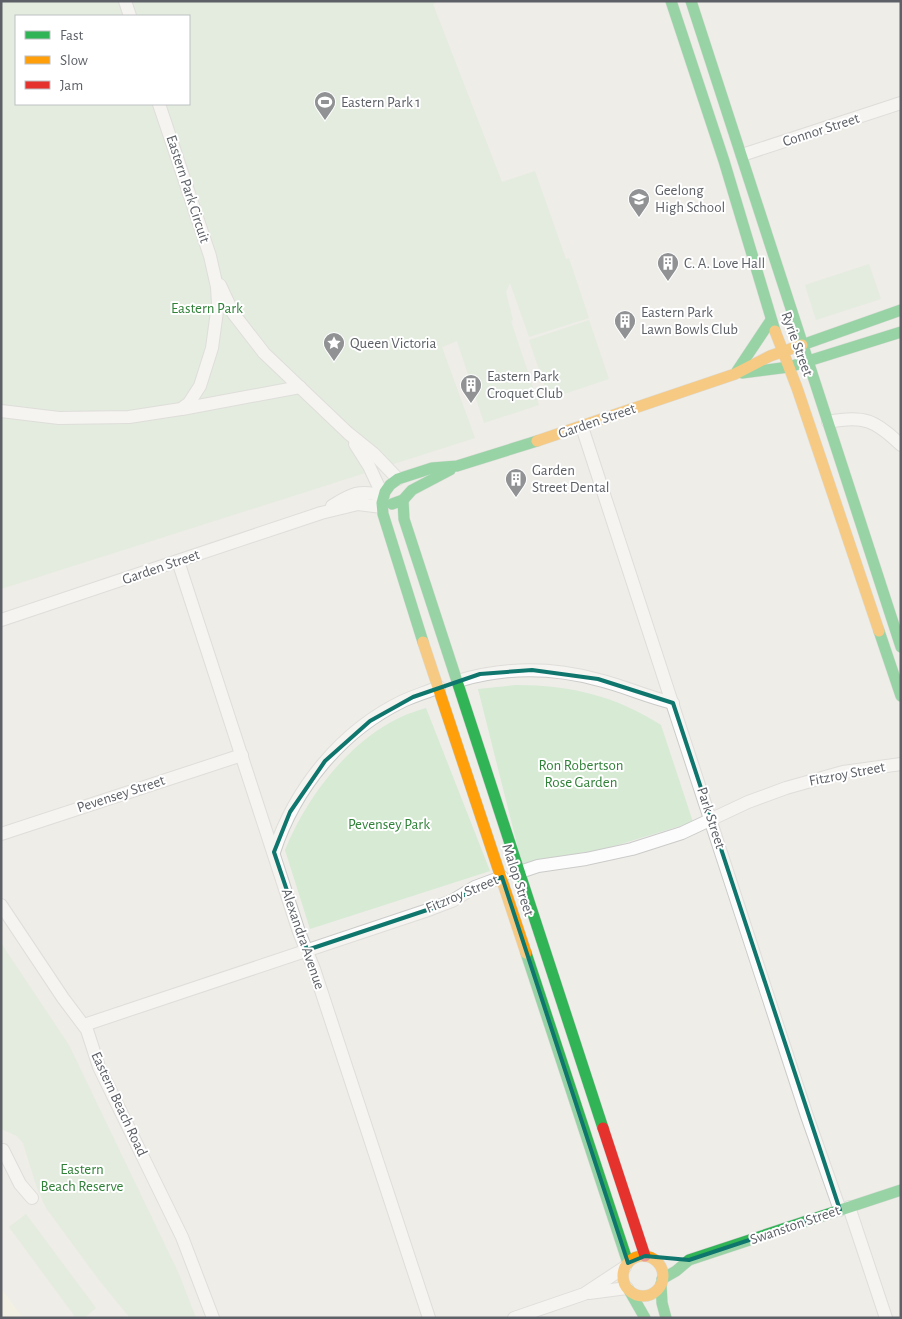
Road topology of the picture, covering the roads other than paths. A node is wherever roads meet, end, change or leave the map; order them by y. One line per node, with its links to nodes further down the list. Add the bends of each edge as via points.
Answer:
1 (125, 1): 4 (street)
2 (671, 1): 8 (street, Ryrie Street)
3 (691, 1): 7 (street, Ryrie Street)
4 (130, 15)
5 (901, 103): 7 (street, Connor Street)
6 (159, 105): 9 (street, Eastern Park Circuit)
7 (742, 156): 8 (street); 13 (street, Ryrie Street)
8 (724, 161): 11 (street, Ryrie Street)
9 (215, 274): 18 (street, Eastern Park Circuit, via 242,326 264,353); 19 (street, Eastern Park Circuit, via 218,304 210,358 195,395)
10 (896, 312): 12 (street); 13 (street, Garden Street)
11 (771, 320): 14 (street, Ryrie Street); 17 (street)
12 (899, 332): 15 (street, Garden Street)
13 (803, 344): 14 (street, Garden Street); 15 (street, Ryrie Street)
14 (782, 351): 16 (street, Ryrie Street); 17 (street, Garden Street)
15 (808, 361): 16 (street, Garden Street); 21 (street, Ryrie Street)
16 (789, 367): 17 (street, Garden Street); 36 (street, Ryrie Street)
17 (735, 374): 22 (street, Garden Street)
18 (300, 387): 19 (street); 23 (street, Eastern Park Circuit)
19 (178, 410): 20 (street, via 98,419)
20 (1, 411)
21 (828, 422): 24 (street, via 851,418 868,421); 33 (street, Ryrie Street)
22 (582, 427): 25 (street, Garden Street); 37 (street, Park Street)
23 (348, 433): 26 (street, Eastern Park Circuit); 28 (street, Eastern Park Circuit, via 369,466)
24 (901, 445)
25 (457, 466): 26 (street, Garden Street, via 432,468); 27 (street, Garden Street, via 412,490)
26 (398, 479): 28 (street, via 390,485)
27 (403, 500): 28 (street, Garden Street); 30 (street, Malop Street, via 404,519)
28 (382, 501): 29 (street, Garden Street, via 321,513); 31 (street, Malop Street, via 386,525)
29 (178, 561): 32 (street, Garden Street); 38 (street, Alexandra Avenue)
30 (431, 601): 31 (street); 34 (street, Malop Street)
31 (412, 607): 35 (street, Malop Street)
32 (1, 620)
33 (901, 647)
34 (458, 681): 35 (street); 37 (street, via 501,672 562,672 598,679); 43 (street, Malop Street)
35 (439, 687): 42 (street, via 391,708 338,748 293,806); 44 (street, Malop Street)
36 (901, 696)
37 (673, 703): 40 (street, Park Street)
38 (242, 755): 41 (street, Pevensey Street); 42 (street, Alexandra Avenue)
39 (901, 764): 40 (street, Fitzroy Street, via 843,772 804,782)
40 (711, 820): 43 (street, Fitzroy Street, via 672,837 632,849); 51 (street, Park Street, via 807,1116)
41 (1, 834)
42 (274, 852): 46 (street, Alexandra Avenue)
43 (520, 872): 44 (street, Fitzroy Street); 52 (street, Malop Street)
44 (502, 877): 46 (street, Fitzroy Street, via 475,887 445,904); 54 (street, Malop Street)
45 (1, 905): 47 (street, Eastern Beach Road, via 62,998)
46 (307, 950): 47 (street, Fitzroy Street); 59 (street, Alexandra Avenue)
47 (84, 1025): 58 (street, Eastern Beach Road, via 99,1067 182,1237)
48 (3, 1150): 50 (street, via 20,1184)
49 (901, 1190): 51 (street, Swanston Street)
50 (32, 1198)
51 (844, 1209): 53 (street, Swanston Street); 63 (street, Park Street)
52 (646, 1256): 53 (street, Swanston Street); 54 (street, via 638,1256); 55 (street, via 659,1265)
53 (689, 1260): 55 (street, Swanston Street)
54 (626, 1265): 56 (street, via 624,1280); 57 (street)
55 (662, 1282): 56 (street, via 647,1295 638,1295); 62 (street)
56 (628, 1289): 57 (street); 61 (street)
57 (584, 1294): 60 (street)
58 (213, 1318)
59 (429, 1318)
60 (514, 1318)
61 (645, 1318)
62 (666, 1318)
63 (886, 1318)

